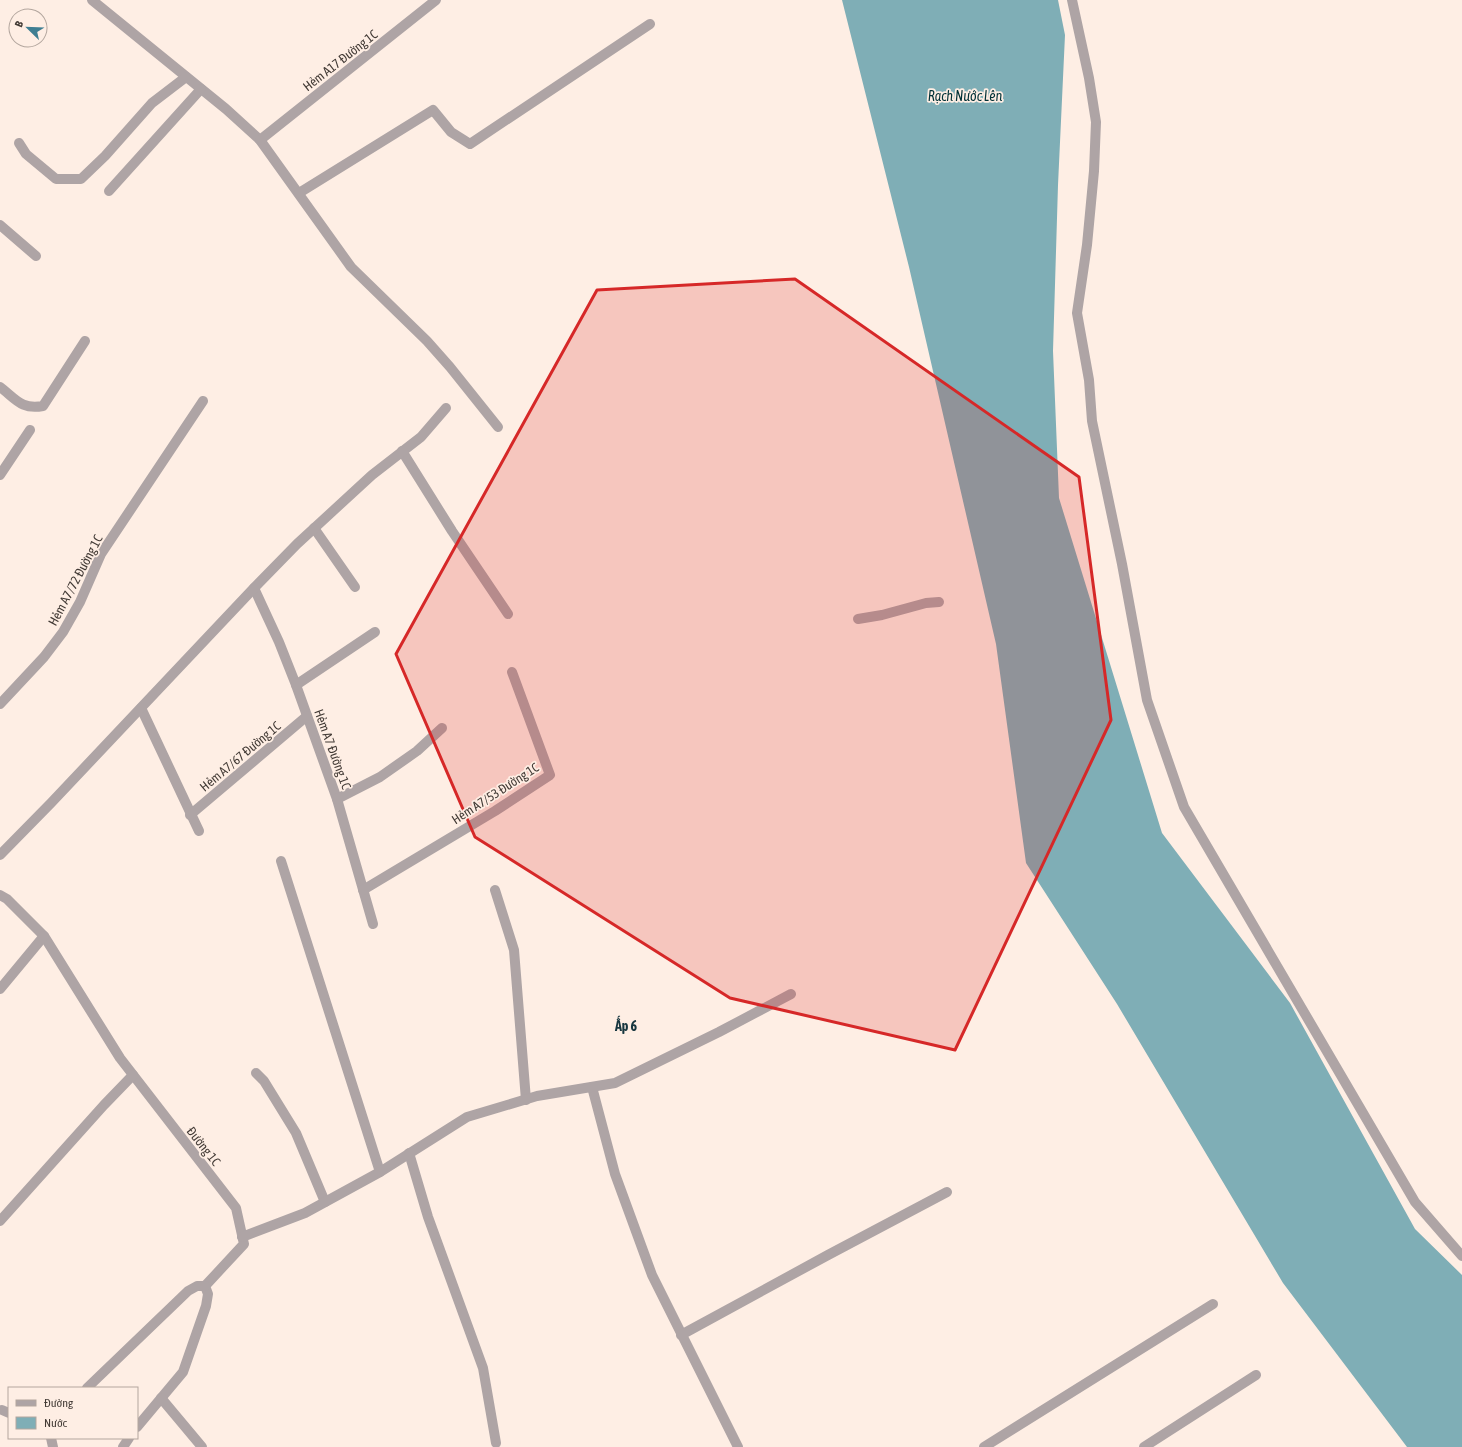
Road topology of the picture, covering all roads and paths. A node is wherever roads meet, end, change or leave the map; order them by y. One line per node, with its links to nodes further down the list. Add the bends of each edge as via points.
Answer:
1 (92, 0): 5 (street)
2 (436, 0): 7 (street, Hẻm A17 Đường 1C)
3 (1072, 0): 56 (street, via 1096,122 1087,245 1077,314 1089,380 1092,422 1147,700 1184,807 1415,1202)
4 (650, 24): 10 (street, via 470,144 451,132 433,110)
5 (186, 77): 6 (street); 8 (street, via 152,104 81,179 56,178 26,154)
6 (201, 89): 7 (street); 9 (street)
7 (260, 140): 10 (street)
8 (19, 143)
9 (108, 191)
10 (299, 193): 17 (street, via 351,267 427,341)
11 (0, 225): 12 (street)
12 (36, 256)
13 (85, 341): 14 (street, via 43,406 32,408 22,404)
14 (0, 387)
15 (203, 401): 30 (street, Hẻm A7/72 Đường 1C, via 101,554 80,602 63,632 44,657)
16 (446, 408): 19 (street, via 421,437)
17 (498, 426)
18 (30, 430): 20 (street)
19 (402, 451): 21 (street); 25 (street)
20 (0, 475)
21 (314, 528): 22 (street); 23 (street)
22 (355, 587)
23 (254, 588): 29 (street, Hẻm A7 Đường 1C); 31 (street)
24 (939, 602): 26 (street)
25 (508, 614)
26 (858, 619)
27 (375, 632): 29 (street)
28 (512, 672): 39 (street, Hẻm A7/53 Đường 1C, via 550,775)
29 (296, 685): 32 (street, Hẻm A7 Đường 1C)
30 (0, 704)
31 (141, 708): 35 (street, Hẻm A7/67 Đường 1C); 37 (street)
32 (307, 716): 34 (street, Hẻm A7 Đường 1C); 35 (street, Hẻm A7/67 Đường 1C)
33 (442, 728): 34 (street, via 417,751 380,777)
34 (337, 799): 39 (street, Hẻm A7 Đường 1C)
35 (190, 814): 36 (street, Hẻm A7/67 Đường 1C)
36 (199, 831)
37 (0, 855)
38 (281, 861): 51 (street)
39 (363, 890): 42 (street, Hẻm A7 Đường 1C)
40 (495, 890): 49 (street, via 514,950)
41 (0, 895): 43 (street, Đường 1C)
42 (373, 924)
43 (44, 936): 44 (street); 47 (street, Đường 1C)
44 (0, 989)
45 (791, 994): 48 (street, via 616,1083)
46 (256, 1073): 53 (street, via 264,1080 296,1133)
47 (133, 1075): 54 (street); 55 (street, Đường 1C, via 236,1208)
48 (592, 1087): 49 (street); 59 (street, via 615,1174 652,1275)
49 (526, 1100): 50 (street, via 467,1117)
50 (409, 1153): 51 (street); 64 (street, via 428,1217 483,1368)
51 (380, 1172): 53 (street)
52 (947, 1192): 59 (street)
53 (325, 1202): 55 (street, via 305,1213)
54 (0, 1221)
55 (242, 1237): 57 (street, via 244,1244)
56 (1462, 1256)
57 (205, 1286): 61 (street, via 196,1286 188,1291); 62 (street, via 208,1294 206,1306 183,1372)
58 (1213, 1304): 67 (street)
59 (681, 1335): 66 (street)
60 (1256, 1375): 68 (street)
61 (89, 1387)
62 (161, 1398): 63 (street); 65 (street)
63 (138, 1427)
64 (496, 1443)
65 (202, 1447)
66 (738, 1447)
67 (984, 1447)
68 (1144, 1447)

